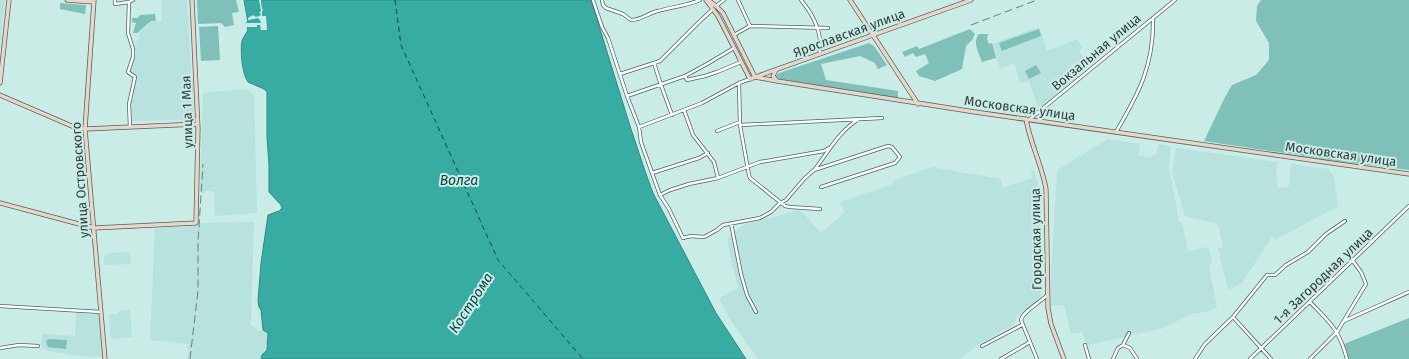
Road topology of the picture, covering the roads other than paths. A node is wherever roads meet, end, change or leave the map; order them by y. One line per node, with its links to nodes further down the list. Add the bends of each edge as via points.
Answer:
1 (9, 0): 36 (street)
2 (67, 0): 16 (street)
3 (115, 0): 18 (street, via 116,4)
4 (133, 0): 18 (street)
5 (192, 0): 48 (street, улица 1 Мая)
6 (594, 0): 31 (street)
7 (602, 0): 8 (street, via 606,8 631,20)
8 (700, 0)
9 (707, 0): 19 (street)
10 (724, 0): 19 (street)
11 (738, 0): 21 (street)
12 (801, 0): 22 (street)
13 (850, 0): 25 (street)
14 (971, 0): 17 (street, Ярославская улица)
15 (1175, 0): 20 (street, Вокзальная улица)
16 (94, 1): 51 (street, улица Островского)
17 (964, 1): 25 (street, Ярославская улица)
18 (129, 2): 49 (street, via 128,33 133,49 128,72 135,77 129,104)
19 (715, 8): 24 (street, via 723,13); 26 (street); 29 (street)
20 (1153, 18): 46 (street, Вокзальная улица); 53 (street, via 1149,64 1144,80)
21 (750, 26): 22 (street); 24 (street)
22 (817, 28): 23 (street); 27 (street)
23 (828, 28)
24 (734, 35): 33 (street)
25 (873, 36): 27 (street, Ярославская улица); 41 (street)
26 (734, 48): 28 (street); 32 (street)
27 (820, 54): 30 (street, Ярославская улица)
28 (741, 62): 32 (street, via 698,78 687,80); 34 (street)
29 (654, 64): 31 (street); 38 (street)
30 (776, 70): 33 (street, Ярославская улица); 35 (street, via 773,76)
31 (620, 74): 40 (street)
32 (685, 76): 38 (street)
33 (755, 77): 34 (street); 35 (street, Московская улица)
34 (750, 79): 37 (street)
35 (777, 81): 41 (street, Московская улица)
36 (0, 83)
37 (739, 83): 42 (street, via 711,99); 47 (street)
38 (661, 85): 40 (street); 43 (street)
39 (0, 95): 51 (street, via 74,127)
40 (627, 96): 50 (street)
41 (918, 104): 46 (street, Московская улица)
42 (684, 110): 43 (street); 55 (street, via 693,135)
43 (672, 114): 50 (street)
44 (882, 118): 45 (street)
45 (860, 119): 47 (street); 54 (street, via 850,124)
46 (1028, 119): 53 (street, Московская улица); 72 (street, Городская улица, via 1029,133 1046,190)
47 (740, 123): 52 (street); 56 (street)
48 (198, 124): 49 (street); 69 (street, улица 1 Мая, via 196,223)
49 (130, 127): 51 (street)
50 (639, 127): 58 (street, via 641,142)
51 (85, 128): 69 (street, улица Островского)
52 (717, 131)
53 (1116, 132): 59 (street, Московская улица)
54 (829, 148): 56 (street); 57 (street)
55 (708, 153): 58 (street); 60 (street, via 714,162)
56 (747, 167): 60 (street); 64 (street, via 750,178)
57 (814, 170): 61 (street, via 888,146 900,157 895,163); 64 (street, via 786,200)
58 (652, 173): 62 (street)
59 (1408, 175)
60 (718, 178): 62 (street, via 689,184)
61 (821, 187)
62 (660, 195): 68 (street, via 684,238 704,236)
63 (0, 203): 69 (street)
64 (780, 203): 66 (street, via 790,207); 68 (street, via 760,218)
65 (1409, 206): 70 (street, 1-я Загородная улица)
66 (820, 208)
67 (1345, 221): 77 (street, via 1275,275 1267,275)
68 (731, 223): 76 (street, via 745,288)
69 (94, 228): 75 (street, улица Островского)
70 (1352, 262): 73 (street, 1-я Загородная улица); 78 (street, via 1366,284)
71 (1409, 292): 78 (street)
72 (1047, 295): 79 (street, via 1021,317); 93 (street, Городская улица, via 1051,324)
73 (1310, 302): 80 (street); 88 (street, 1-я Загородная улица)
74 (0, 306): 75 (street)
75 (101, 312): 90 (street, улица Островского)
76 (756, 312)
77 (1233, 317): 88 (street); 97 (street)
78 (1343, 321): 80 (street)
79 (1022, 325): 82 (street); 85 (street)
80 (1337, 332): 100 (street); 101 (street)
81 (1129, 333): 86 (street)
82 (1030, 342): 91 (street); 92 (street)
83 (1085, 345): 94 (street)
84 (38, 346): 87 (street)
85 (982, 346)
86 (1123, 346): 89 (street, via 1118,348); 96 (street, via 1130,348)
87 (0, 348)
88 (1261, 348): 98 (street, 1-я Загородная улица); 99 (street)
89 (1113, 358): 95 (street)
90 (105, 359)
91 (1001, 359)
92 (1037, 359)
93 (1064, 359)
94 (1089, 359)
95 (1109, 359)
96 (1137, 359)
97 (1195, 359)
98 (1250, 359)
99 (1271, 359)
100 (1310, 359)
101 (1346, 359)

